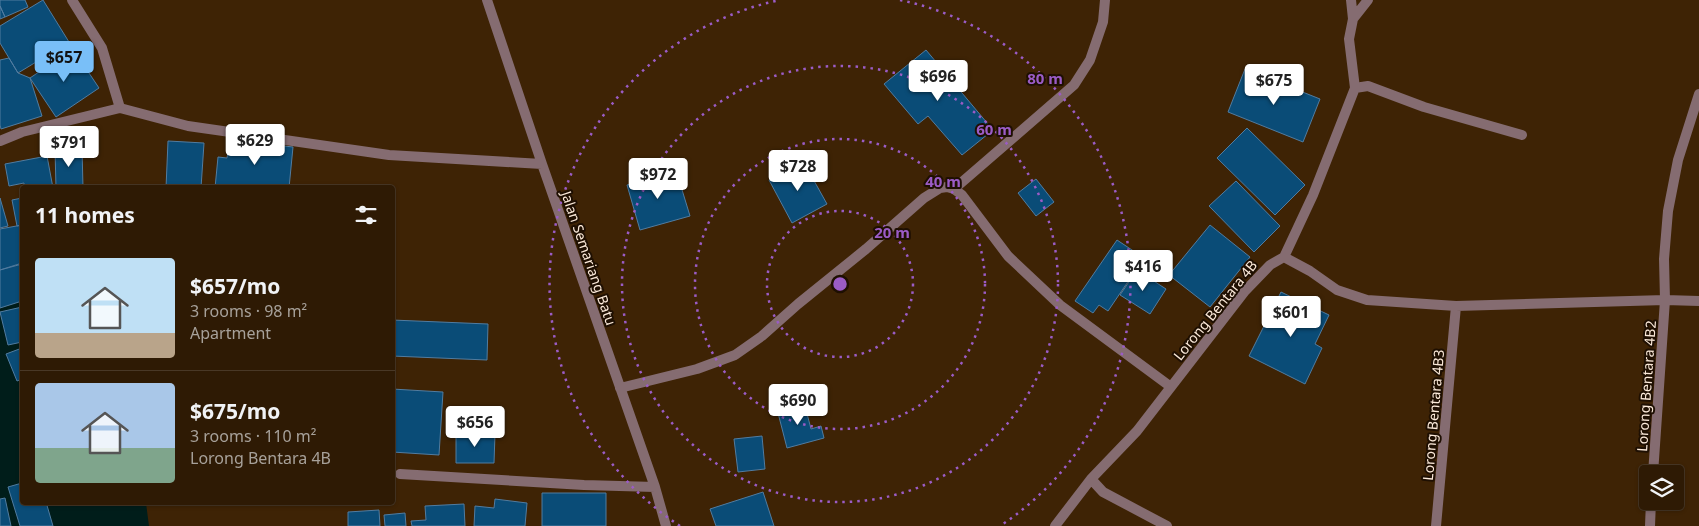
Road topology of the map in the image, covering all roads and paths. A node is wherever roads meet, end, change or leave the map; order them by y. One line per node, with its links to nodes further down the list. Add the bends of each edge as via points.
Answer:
1 (72, 0): 9 (street, via 102,48)
2 (487, 0): 12 (street, Jalan Semariang Batu)
3 (1105, 0): 13 (street, via 1103,22 1090,60 1074,85)
4 (1351, 0): 6 (street)
5 (1368, 0): 6 (street)
6 (1353, 19): 7 (street, via 1350,39)
7 (1355, 88): 10 (street, via 1368,86 1424,107); 14 (street)
8 (1699, 94): 15 (street, Lorong Bentara 4B2, via 1678,160 1668,210)
9 (120, 108): 11 (street, via 22,132); 12 (street, via 188,126 379,153)
10 (1522, 135)
11 (0, 141)
12 (542, 164): 19 (street, Jalan Semariang Batu)
13 (954, 189): 18 (street, via 1008,256 1060,306); 19 (street, via 940,188 924,198 762,336 735,355 697,369)
14 (1284, 257): 17 (street, via 1337,290 1367,300); 18 (street, Lorong Bentara 4B, via 1270,265 1245,291)
15 (1665, 300): 16 (street); 17 (street); 20 (street, Lorong Bentara 4B2)
16 (1699, 301)
17 (1456, 306): 28 (street, Lorong Bentara 4B3)
18 (1171, 387): 22 (street, Lorong Bentara 4B, via 1137,431)
19 (620, 388): 23 (street, Jalan Semariang Batu)
20 (1655, 465)
21 (400, 474): 23 (street)
22 (1092, 480): 26 (street, Lorong Bentara 4B); 27 (street, via 1103,492)
23 (655, 487): 25 (street, Jalan Semariang Batu)
24 (1651, 510): 29 (street)
25 (666, 526)
26 (1055, 526)
27 (1167, 526)
28 (1436, 526)
29 (1650, 526)

